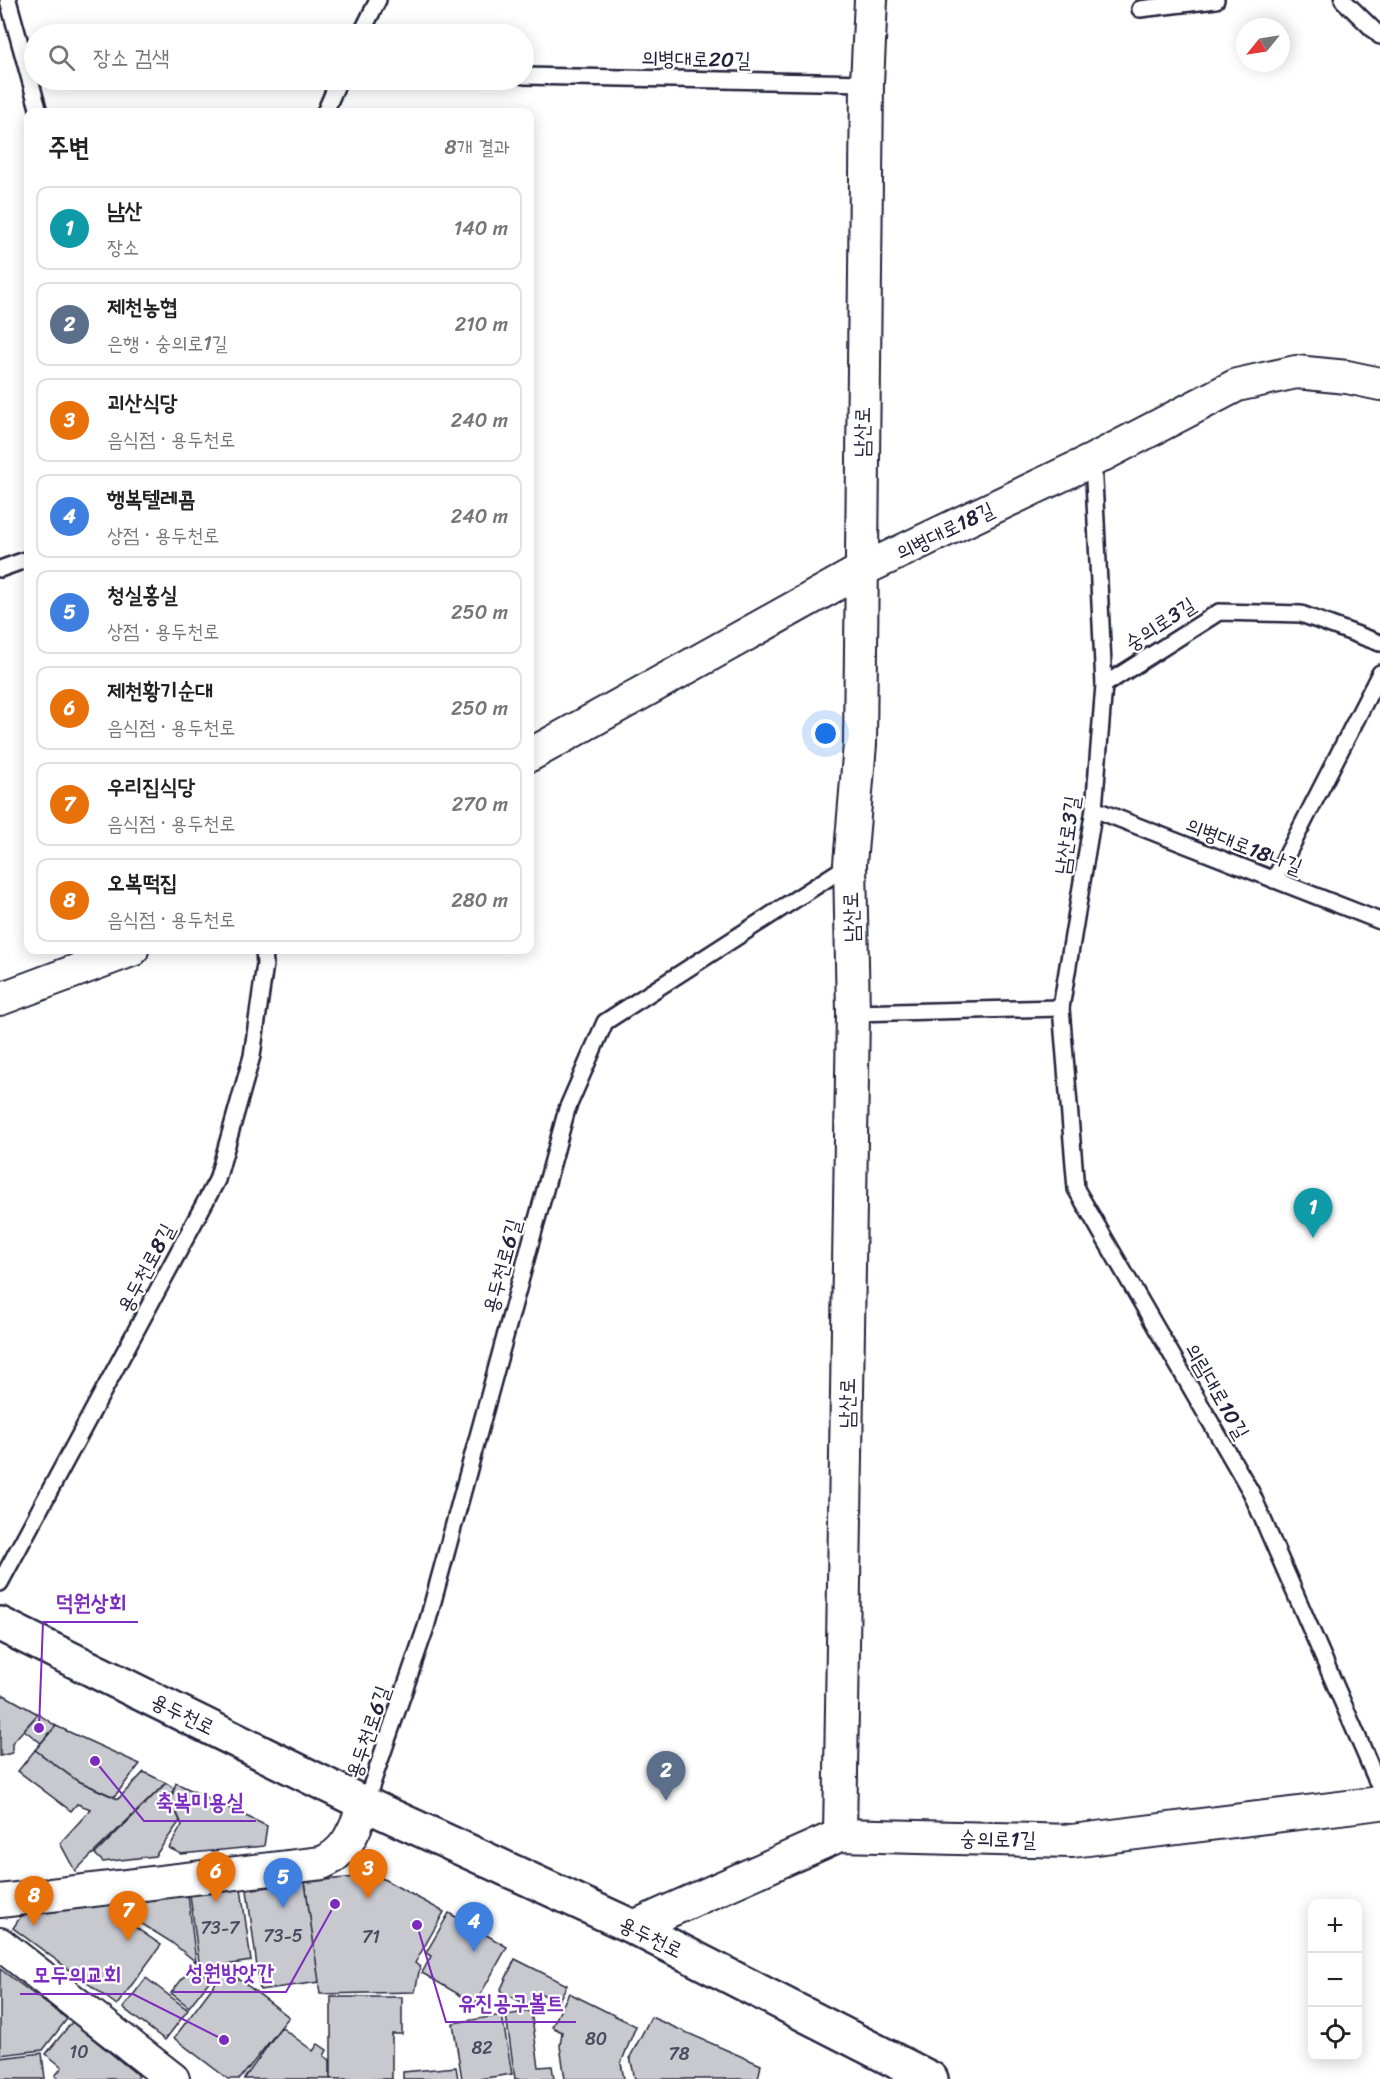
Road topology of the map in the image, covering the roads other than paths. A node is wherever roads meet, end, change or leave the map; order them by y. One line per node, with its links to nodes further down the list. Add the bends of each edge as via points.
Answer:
1 (8, 0): 9 (lane)
2 (378, 0): 7 (lane)
3 (871, 0): 11 (street, 남산로)
4 (1216, 0): 6 (lane)
5 (1343, 0): 8 (lane)
6 (1140, 9)
7 (366, 24)
8 (1380, 36)
9 (24, 58)
10 (534, 76): 11 (lane, 의병대로20길)
11 (867, 83): 20 (street, 남산로)
12 (33, 90): 14 (lane)
13 (335, 90): 15 (lane)
14 (38, 108)
15 (327, 108)
16 (1380, 384): 17 (street, 의병대로18길, via 1296,372 1237,385)
17 (1094, 460): 20 (street, 의병대로18길); 23 (lane, 남산로3길)
18 (24, 560): 19 (lane)
19 (0, 568)
20 (860, 571): 24 (street, 의병대로18길); 26 (street, 남산로, via 860,744)
21 (1380, 643): 23 (lane, 숭의로3길, via 1301,614 1219,612)
22 (1380, 673): 27 (lane)
23 (1104, 685): 25 (lane, 남산로3길)
24 (534, 753)
25 (1094, 809): 27 (lane, 의병대로18나길); 32 (lane, 남산로3길)
26 (850, 864): 33 (street, 남산로); 38 (lane, 용두천로6길, via 605,1022 567,1109 426,1627)
27 (1274, 880): 28 (lane, 의병대로18나길)
28 (1380, 921)
29 (121, 954): 31 (street)
30 (264, 954): 34 (lane, 용두천로8길, via 252,1056 218,1180)
31 (0, 999)
32 (1061, 1008): 33 (lane); 36 (lane, 의림대로10길, via 1076,1189 1251,1492)
33 (853, 1013): 39 (street, 남산로)
34 (0, 1583)
35 (0, 1623): 38 (street, 용두천로)
36 (1380, 1788)
37 (1380, 1803): 39 (street, 숭의로1길, via 1072,1841)
38 (366, 1804): 40 (street, via 346,1846 322,1863); 41 (street, 용두천로)
39 (840, 1835): 41 (street, 숭의로1길)
40 (0, 1901)
41 (633, 1928): 44 (street, 용두천로)
42 (0, 1944): 43 (street)
43 (173, 2079)
44 (931, 2079)

